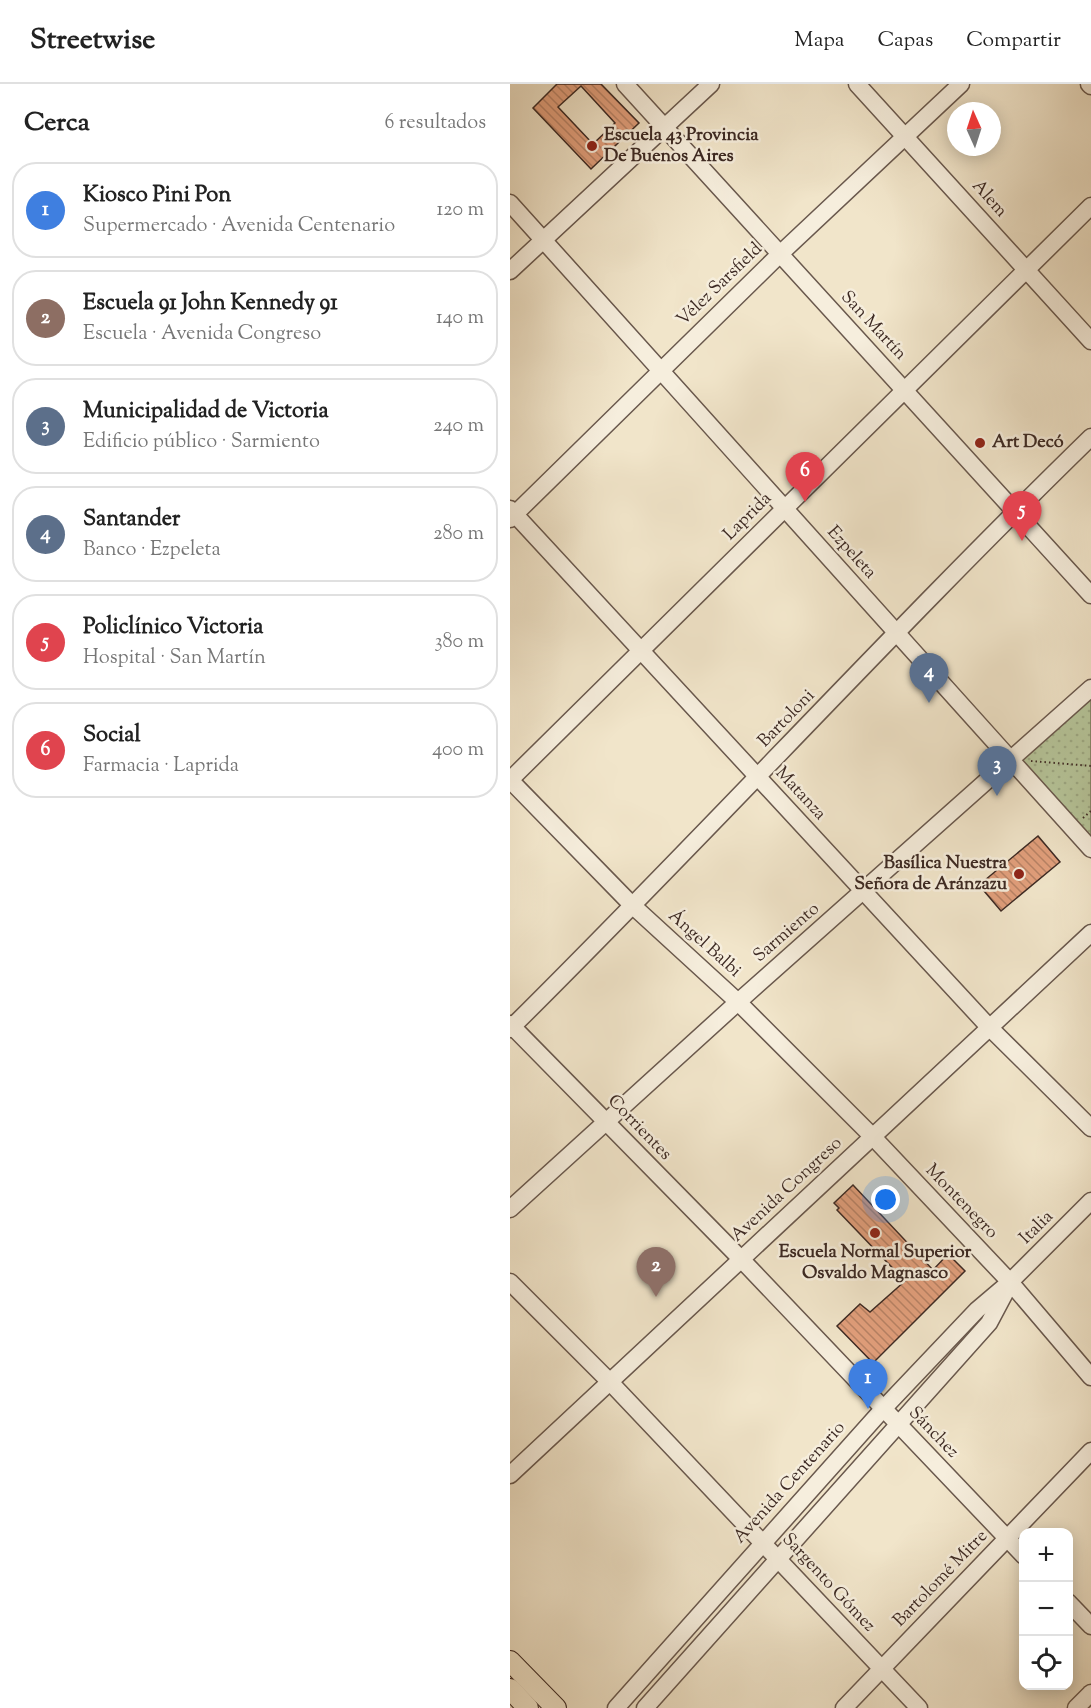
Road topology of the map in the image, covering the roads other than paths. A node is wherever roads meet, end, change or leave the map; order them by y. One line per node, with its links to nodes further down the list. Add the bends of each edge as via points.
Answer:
1 (625, 84): 5 (street, San Martín)
2 (711, 84): 5 (street)
3 (857, 84): 6 (street, Alem)
4 (961, 84): 6 (street, Vélez Sarsfield)
5 (664, 128): 9 (street); 10 (street, San Martín)
6 (905, 137): 10 (street, Vélez Sarsfield); 11 (street, Alem)
7 (510, 203): 9 (street, Ezpeleta)
8 (1091, 206): 11 (street, Laprida)
9 (544, 240): 12 (street); 14 (street, Ezpeleta)
10 (780, 254): 14 (street, Vélez Sarsfield); 15 (street, San Martín)
11 (1026, 270): 13 (street, Alem); 15 (street, Laprida)
12 (510, 271)
13 (1091, 341)
14 (661, 371): 17 (street, Ezpeleta); 19 (street, Vélez Sarsfield)
15 (905, 390): 17 (street, Laprida); 18 (street, San Martín)
16 (1091, 437): 18 (street, Bartoloni)
17 (785, 508): 21 (street, Ezpeleta); 22 (street, Laprida)
18 (1015, 511): 20 (street, San Martín); 21 (street, Bartoloni)
19 (512, 514): 22 (street, Matanza)
20 (1091, 594)
21 (897, 634): 24 (street, Ezpeleta); 25 (street, Bartoloni)
22 (641, 650): 25 (street, Matanza); 26 (street, Laprida)
23 (1091, 688): 24 (street, Sarmiento)
24 (1010, 759): 27 (street, Ezpeleta); 28 (street, Sarmiento)
25 (758, 777): 28 (street, Matanza); 29 (street, Bartoloni)
26 (510, 780): 29 (street, Ángel Balbi)
27 (1091, 849)
28 (864, 891): 31 (street, Sarmiento); 33 (street, Matanza)
29 (632, 905): 31 (street, Ángel Balbi); 32 (street, Bartoloni)
30 (1091, 933): 33 (street, Avenida Congreso)
31 (738, 1002): 34 (street, Sarmiento); 36 (street, Ángel Balbi)
32 (511, 1027): 34 (street, Corrientes)
33 (989, 1027): 35 (street, Matanza); 36 (street, Avenida Congreso)
34 (606, 1122): 38 (street, Sarmiento); 39 (street, Corrientes)
35 (1091, 1128)
36 (873, 1137): 39 (street, Avenida Congreso); 41 (street, Montenegro)
37 (1091, 1201): 41 (street, Italia)
38 (510, 1209)
39 (741, 1259): 43 (street, Avenida Congreso); 44 (street, Sánchez)
40 (510, 1282): 43 (street, Sargento Gómez)
41 (1011, 1282): 42 (street, Montenegro); 44 (street, Avenida Centenario, via 977,1310); 45 (street, via 989,1323)
42 (1091, 1377)
43 (610, 1382): 47 (street, Avenida Congreso); 49 (street, Sargento Gómez)
44 (882, 1409): 45 (street, Sánchez); 49 (street, Avenida Centenario)
45 (898, 1425): 48 (street, Sánchez); 51 (street)
46 (1091, 1451): 48 (street, Bartolomé Mitre)
47 (510, 1474)
48 (1007, 1539): 50 (street, Sánchez); 55 (street, Bartolomé Mitre)
49 (763, 1542): 51 (street, Sargento Gómez); 60 (street, Avenida Centenario)
50 (1019, 1552)
51 (777, 1558): 55 (street, Sargento Gómez); 61 (street)
52 (1073, 1607): 53 (street)
53 (1091, 1626)
54 (510, 1660): 59 (main road)
55 (882, 1669): 62 (street, Bartolomé Mitre); 63 (street, Sargento Gómez)
56 (510, 1689): 58 (main road)
57 (1091, 1693): 64 (street)
58 (528, 1708)
59 (556, 1708)
60 (616, 1708)
61 (645, 1708)
62 (844, 1708)
63 (919, 1708)
64 (1076, 1708)

